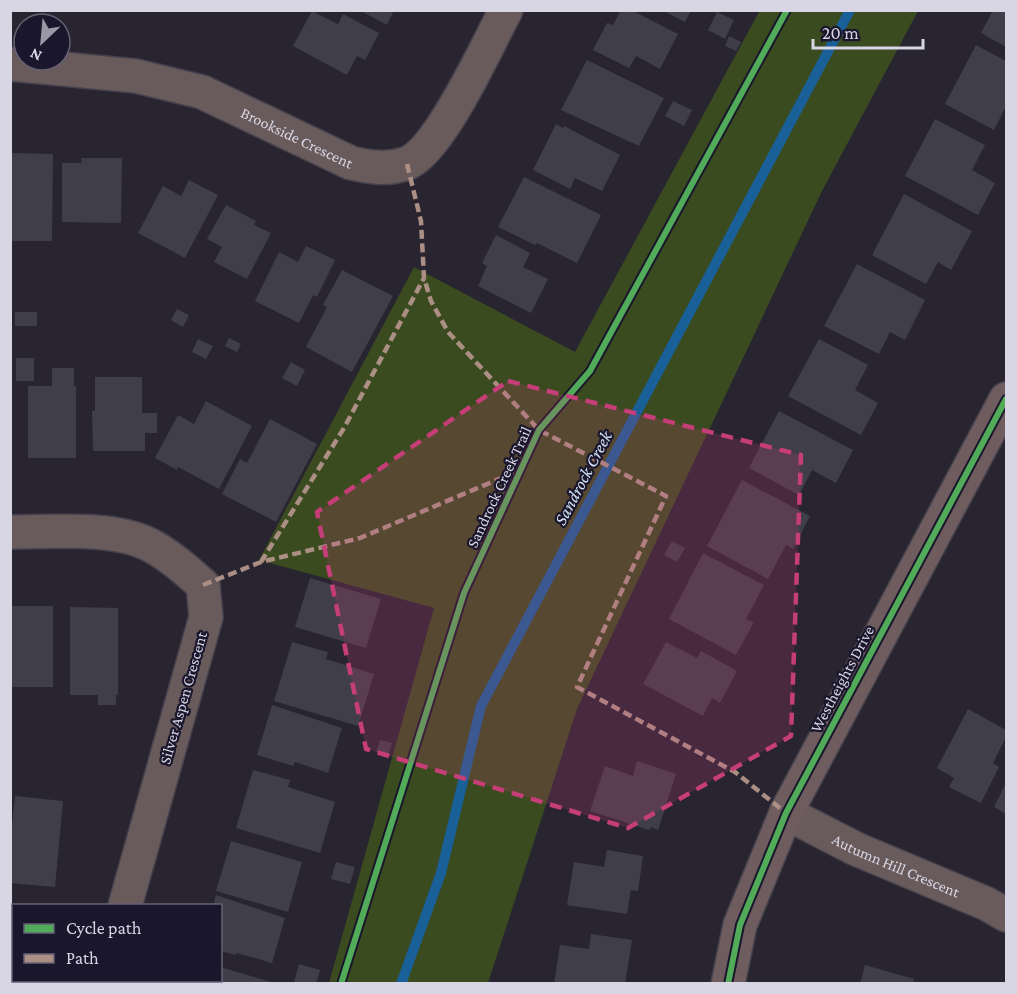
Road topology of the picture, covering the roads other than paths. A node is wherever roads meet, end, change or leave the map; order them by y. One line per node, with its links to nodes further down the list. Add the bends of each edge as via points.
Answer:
1 (506, 10): 2 (street, Brookside Crescent, via 449,118 429,146 407,164 376,169 351,163 202,92 136,76)
2 (10, 64)
3 (1006, 399): 5 (street, Westheights Drive)
4 (10, 532): 6 (street, Silver Aspen Crescent, via 117,534 147,543 203,585 206,617)
5 (786, 813): 7 (street, Autumn Hill Crescent, via 856,849); 8 (street, Westheights Drive, via 740,925)
6 (126, 904)
7 (1006, 915)
8 (728, 984)

